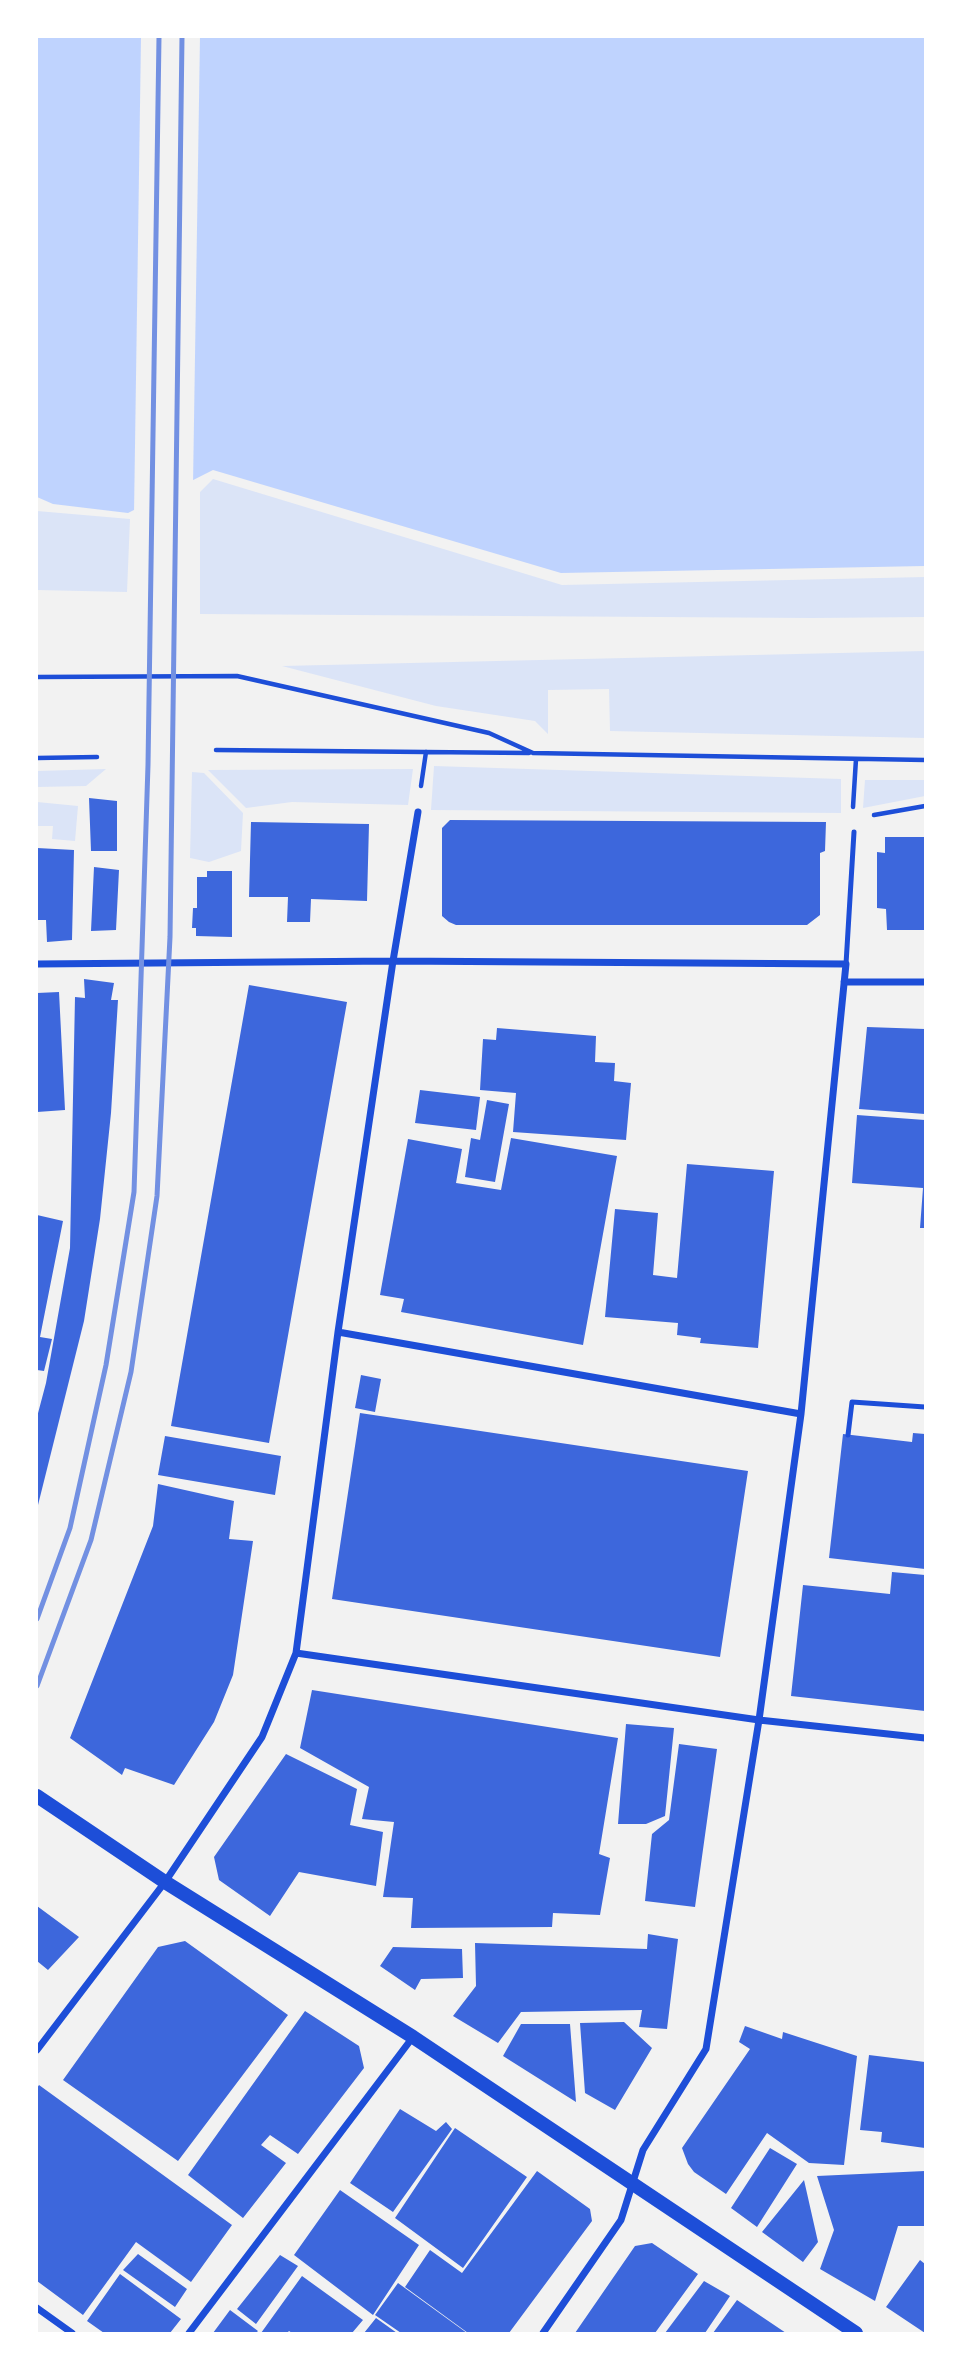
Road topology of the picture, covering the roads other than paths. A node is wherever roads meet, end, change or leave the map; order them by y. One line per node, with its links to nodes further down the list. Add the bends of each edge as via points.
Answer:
1 (418, 812): 3 (street)
2 (855, 832): 5 (lane)
3 (393, 961): 4 (street); 5 (street); 8 (street)
4 (37, 964)
5 (846, 964): 6 (street)
6 (844, 982): 7 (street); 10 (street)
7 (925, 982)
8 (338, 1332): 10 (street); 12 (street)
9 (925, 1407): 11 (lane, via 852,1402)
10 (801, 1413): 13 (street)
11 (848, 1435)
12 (296, 1653): 13 (street); 16 (street, via 262,1737)
13 (759, 1720): 14 (street); 19 (street, via 706,2049 643,2150)
14 (925, 1738)
15 (37, 1796): 16 (main road)
16 (165, 1882): 17 (main road); 18 (street)
17 (413, 2038): 19 (main road); 22 (street)
18 (37, 2050)
19 (631, 2185): 23 (street, via 621,2220); 24 (main road)
20 (37, 2308): 21 (street)
21 (72, 2333)
22 (190, 2333)
23 (543, 2333)
24 (856, 2333)

